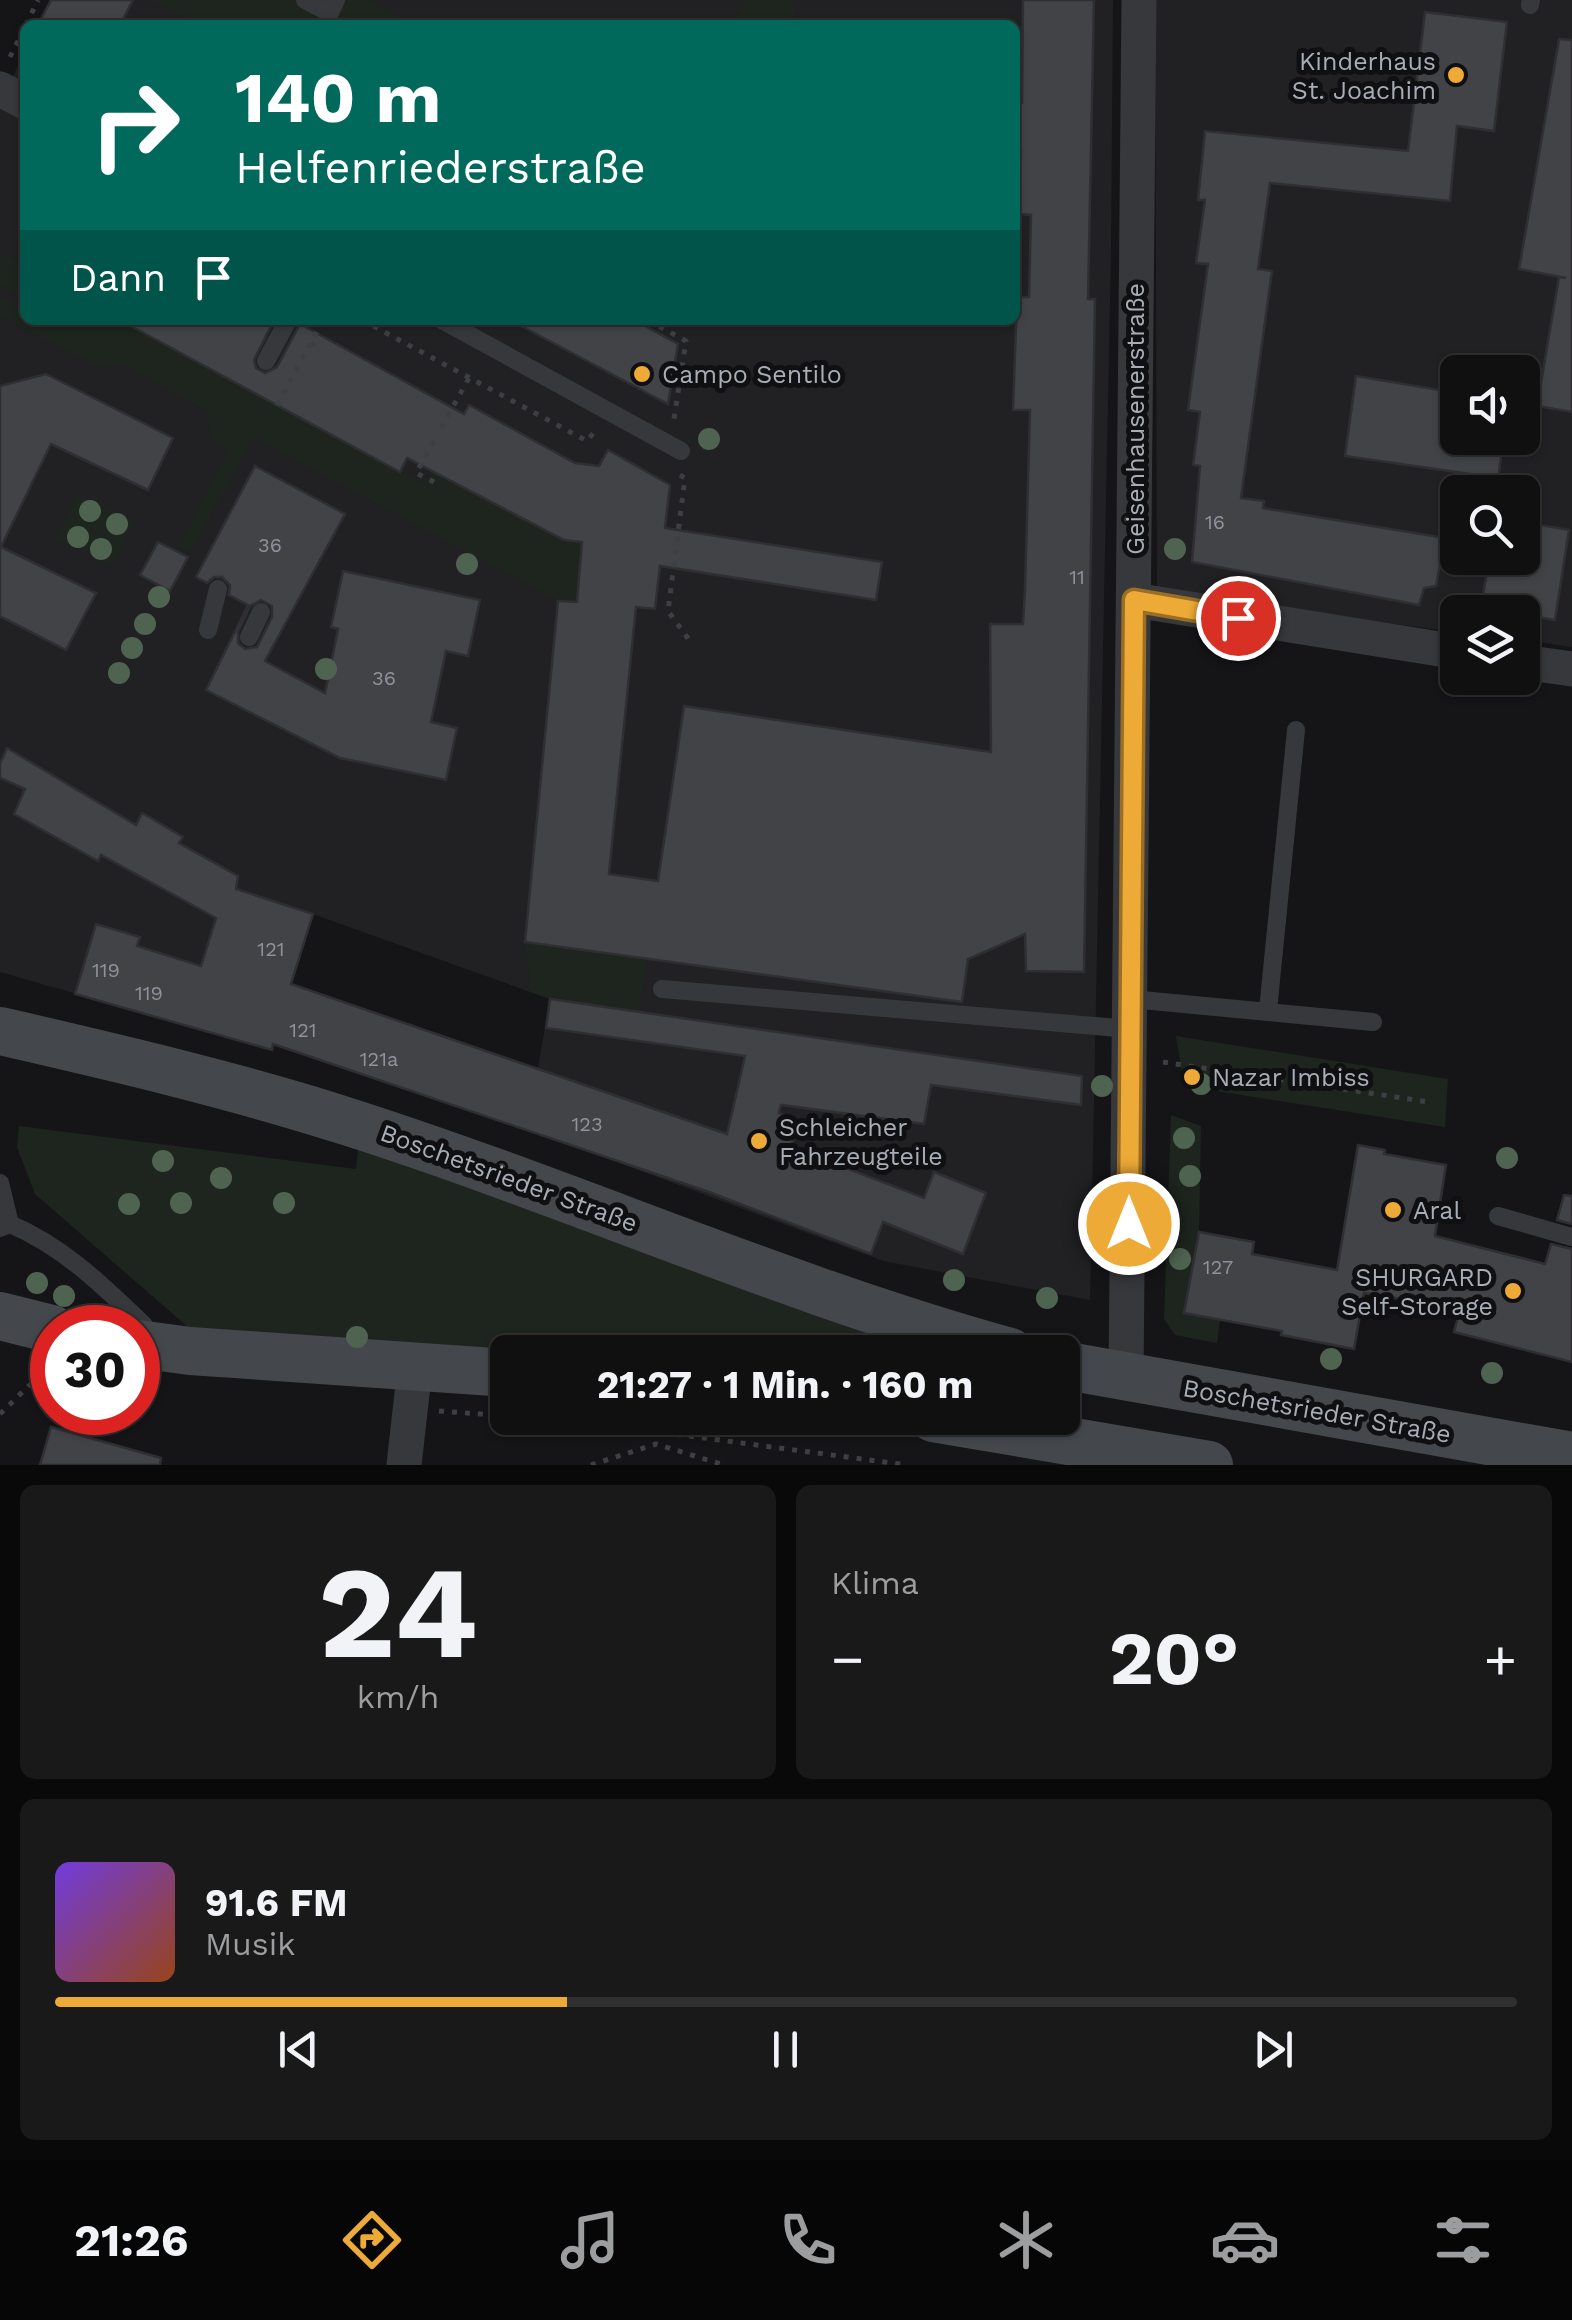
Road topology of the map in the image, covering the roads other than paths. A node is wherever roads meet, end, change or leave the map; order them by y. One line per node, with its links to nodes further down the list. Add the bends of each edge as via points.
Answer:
1 (305, 0): 2 (lane, via 330,13)
2 (336, 0)
3 (1139, 0): 11 (street, Geisenhausenerstraße)
4 (4, 75): 5 (street)
5 (20, 96)
6 (285, 325): 8 (lane)
7 (451, 325): 9 (lane)
8 (266, 361)
9 (681, 451)
10 (218, 589): 13 (lane)
11 (1134, 600): 15 (street); 22 (street, Geisenhausenerstraße)
12 (261, 612): 14 (lane)
13 (208, 630)
14 (249, 637)
15 (1440, 649)
16 (1540, 665): 17 (street)
17 (1572, 669)
18 (1296, 730): 20 (lane)
19 (662, 990): 22 (lane)
20 (1268, 1010): 21 (lane); 22 (lane)
21 (1373, 1022)
22 (1130, 1028): 36 (street, Geisenhausenerstraße)
23 (0, 1031): 30 (main road, Boschetsrieder Straße, via 351,1122)
24 (0, 1182): 26 (lane)
25 (1498, 1216): 27 (lane)
26 (5, 1226): 28 (lane, via 41,1238 87,1270)
27 (1572, 1237)
28 (116, 1305)
29 (0, 1316): 31 (main road)
30 (957, 1335)
31 (30, 1336)
32 (160, 1341): 33 (main road, via 190,1351)
33 (416, 1367): 35 (main road); 40 (street)
34 (1080, 1368): 36 (main road, Boschetsrieder Straße)
35 (490, 1372)
36 (1126, 1377): 38 (main road, Boschetsrieder Straße)
37 (1031, 1435): 39 (main road)
38 (1572, 1456)
39 (1197, 1464)
40 (404, 1465)

